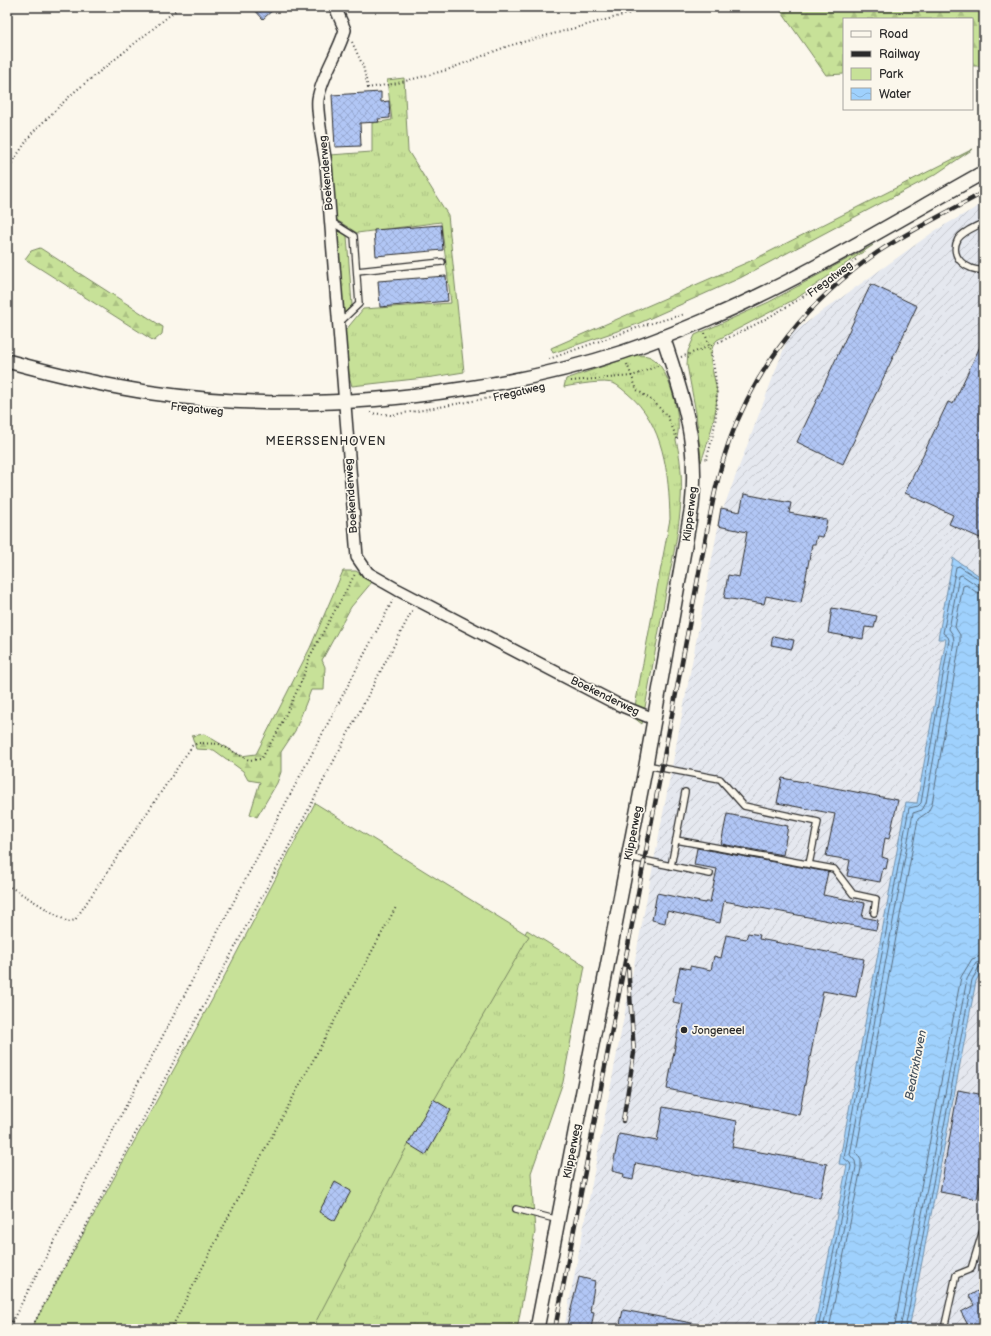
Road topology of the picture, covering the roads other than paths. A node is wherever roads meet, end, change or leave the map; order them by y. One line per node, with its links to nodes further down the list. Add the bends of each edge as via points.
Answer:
1 (335, 7): 3 (street, Boekenderweg, via 345,30 318,100)
2 (984, 172): 9 (street, Fregatweg, via 786,282)
3 (330, 221): 7 (lane, via 354,236); 8 (street, Boekenderweg)
4 (984, 222): 6 (lane, via 959,238 955,250 958,258 967,267)
5 (442, 262): 7 (lane)
6 (984, 270)
7 (357, 271): 8 (lane, via 358,304)
8 (339, 323): 11 (street, Boekenderweg)
9 (663, 337): 11 (street, Fregatweg, via 543,375 406,398); 12 (street, Klipperweg, via 681,388 691,437 694,476 690,521)
10 (7, 361): 11 (street, Fregatweg, via 76,378 168,395 266,403)
11 (345, 402): 12 (street, Boekenderweg, via 357,557 368,573 617,704)
12 (654, 719): 13 (street, Klipperweg)
13 (646, 765): 16 (street, Klipperweg); 17 (lane, via 720,779 744,806 818,822)
14 (685, 792): 15 (lane)
15 (676, 840): 17 (lane); 18 (lane)
16 (628, 857): 18 (lane); 24 (street, Klipperweg)
17 (809, 864): 20 (lane, via 834,869 853,894 876,899)
18 (671, 866): 19 (lane)
19 (710, 874)
20 (874, 912)
21 (516, 1209): 22 (lane)
22 (551, 1218)
23 (984, 1227): 25 (lane, via 971,1269 956,1274)
24 (538, 1329)
25 (944, 1329)

